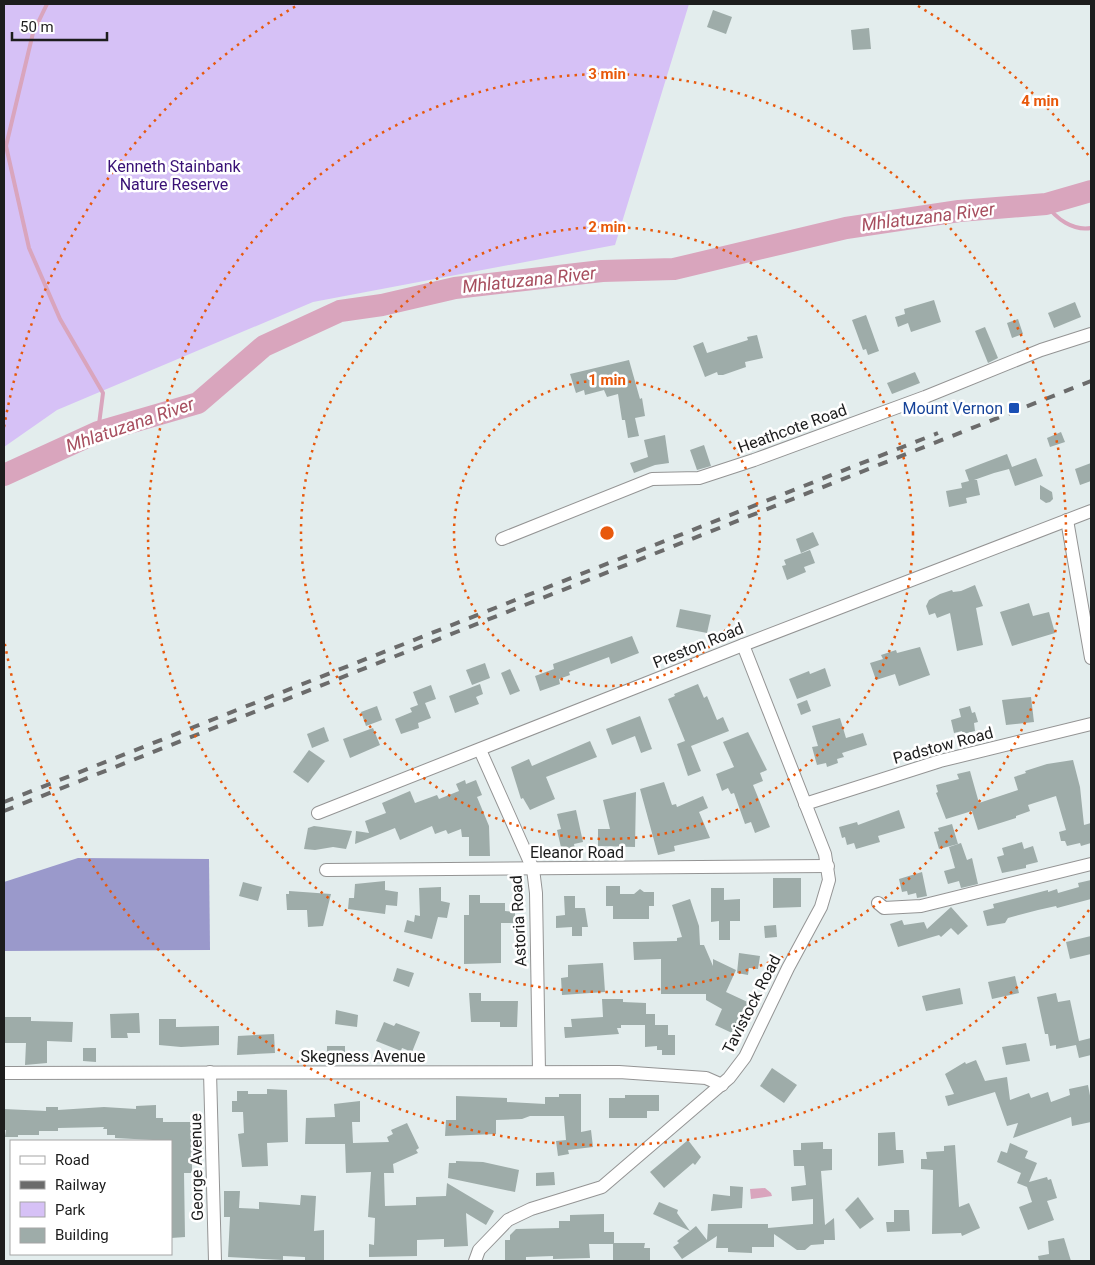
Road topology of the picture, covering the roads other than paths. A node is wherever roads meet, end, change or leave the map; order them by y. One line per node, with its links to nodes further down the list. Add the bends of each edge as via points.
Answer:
1 (1091, 334): 4 (street, Heathcote Road, via 1041,350 754,460 698,478 652,479)
2 (1091, 511): 3 (street, Preston Road)
3 (1067, 520): 5 (street, Preston Road); 6 (street)
4 (502, 539)
5 (743, 645): 8 (street, Preston Road); 9 (street, Tavistock Road)
6 (1091, 658)
7 (1091, 724): 9 (street, Padstow Road, via 940,761)
8 (480, 750): 10 (street, Preston Road); 13 (street, Astoria Road)
9 (805, 804): 12 (street, Tavistock Road)
10 (318, 813)
11 (1091, 864): 15 (street, via 921,906 884,908)
12 (828, 866): 13 (street, Eleanor Road); 19 (street, Tavistock Road, via 829,880 821,907 745,1057)
13 (533, 869): 14 (street, Eleanor Road); 17 (street, Astoria Road)
14 (326, 870)
15 (878, 904)
16 (210, 1072): 17 (street, Skegness Avenue); 18 (street, Skegness Avenue); 20 (street, George Avenue)
17 (539, 1072): 19 (street, Skegness Avenue, via 653,1073 706,1078)
18 (4, 1073)
19 (722, 1085): 21 (street, Tavistock Road, via 602,1187 531,1209 508,1220 479,1250)
20 (214, 1261)
21 (475, 1261)

